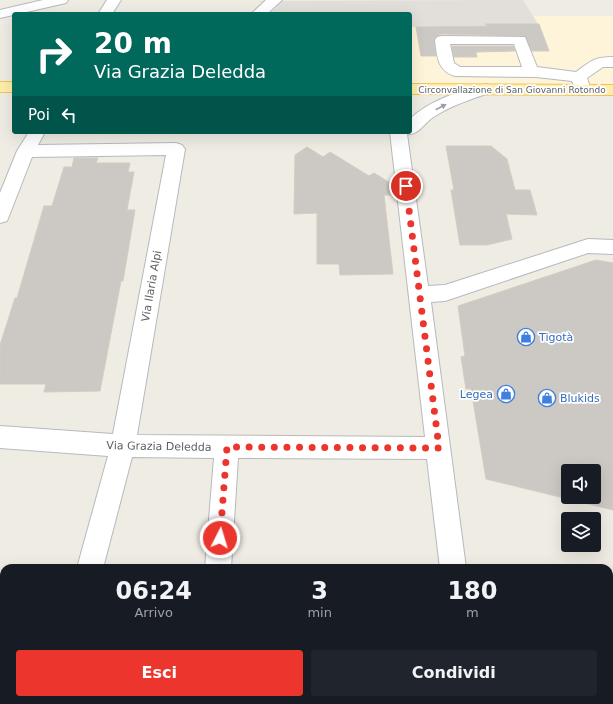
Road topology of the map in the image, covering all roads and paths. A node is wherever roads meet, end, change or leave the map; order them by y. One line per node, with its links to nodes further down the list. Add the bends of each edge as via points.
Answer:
1 (61, 0): 6 (street)
2 (114, 0): 4 (street)
3 (275, 0): 5 (street)
4 (106, 12)
5 (260, 12)
6 (0, 14)
7 (613, 62): 9 (street, via 599,62)
8 (531, 72): 8 (street, via 455,71 447,65 442,40 520,40); 9 (street, via 555,72)
9 (581, 84): 13 (main road, Circonvallazione di San Giovanni Rotondo); 14 (main road, Circonvallazione di San Giovanni Rotondo)
10 (0, 87): 11 (main road)
11 (12, 87)
12 (412, 89): 13 (main road, Circonvallazione di San Giovanni Rotondo)
13 (486, 90): 15 (street, one-way to 13, via 459,98)
14 (613, 90)
15 (412, 125)
16 (36, 134): 18 (street)
17 (402, 134): 22 (street)
18 (26, 151): 19 (street); 24 (street, Via Ilaria Alpi, via 176,149)
19 (6, 186): 20 (street)
20 (0, 216)
21 (613, 247): 22 (street, via 588,246 445,293)
22 (420, 295): 26 (street)
23 (0, 437): 24 (street, Via Grazia Deledda)
24 (123, 446): 25 (street, Via Grazia Deledda); 27 (street, Via Ilaria Alpi)
25 (227, 447): 26 (street, Via Grazia Deledda); 28 (street)
26 (439, 448): 29 (street)
27 (91, 564)
28 (218, 564)
29 (453, 564)

